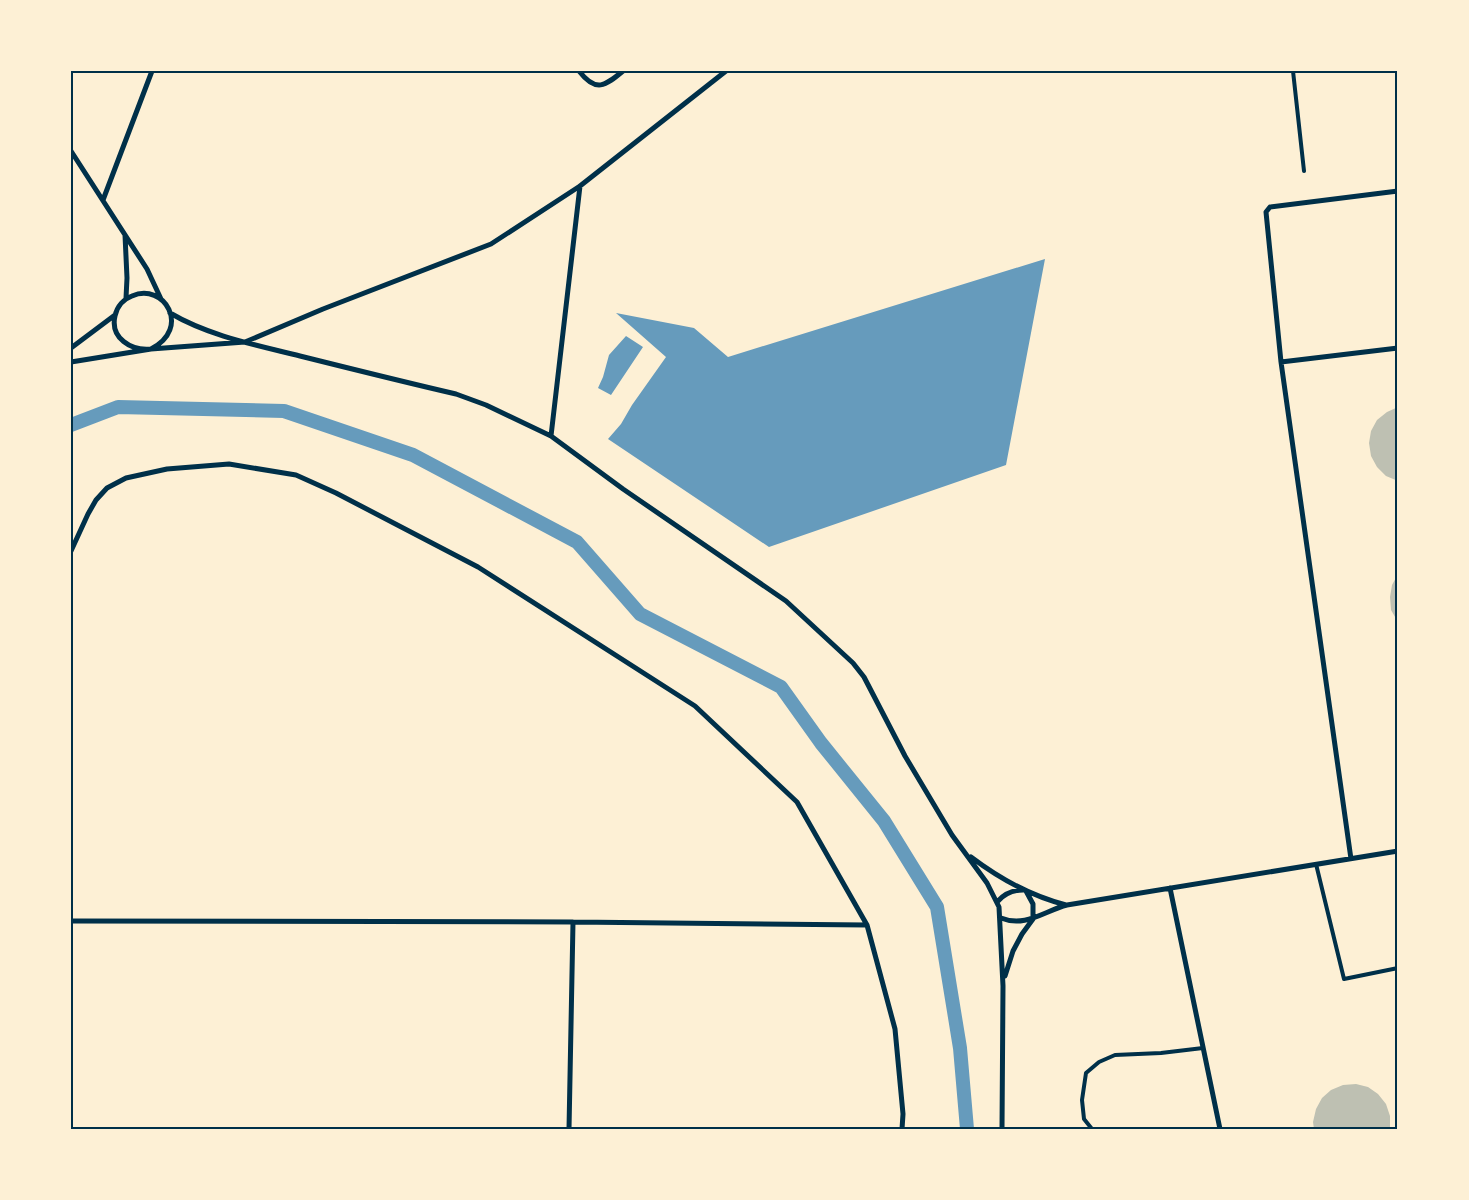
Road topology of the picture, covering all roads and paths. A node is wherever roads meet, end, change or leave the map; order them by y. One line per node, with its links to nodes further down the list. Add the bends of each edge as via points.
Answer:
1 (152, 71): 10 (street)
2 (579, 71): 3 (street, via 588,82 598,85 608,83)
3 (624, 71)
4 (726, 71): 8 (street)
5 (1293, 71): 7 (lane)
6 (71, 151): 10 (street)
7 (1304, 171)
8 (580, 186): 16 (street, via 492,244); 22 (street)
9 (1398, 190): 21 (street, via 1270,207 1266,212)
10 (103, 200): 11 (street)
11 (125, 235): 12 (street); 13 (street, via 147,269)
12 (126, 298): 13 (street, via 137,293 150,294); 15 (street)
13 (161, 300): 14 (street)
14 (170, 313): 16 (street); 19 (street, via 172,324 168,335)
15 (115, 315): 17 (street); 19 (street, via 115,325 123,342 141,350)
16 (245, 342): 19 (street); 22 (street, via 456,394)
17 (71, 348)
18 (1398, 348): 21 (street)
19 (151, 349): 20 (street)
20 (71, 362)
21 (1281, 362): 26 (street)
22 (551, 436): 25 (street, via 786,601 853,662 864,676 905,756 952,835)
23 (71, 551): 36 (street, via 88,514 107,488 126,478 167,469 229,464 296,475 336,493 478,567 695,706 797,802)
24 (1398, 852): 26 (street)
25 (967, 854): 29 (street, via 985,868); 30 (street)
26 (1351, 859): 27 (street)
27 (1316, 864): 28 (street); 37 (lane, via 1344,979)
28 (1170, 888): 31 (street); 39 (street)
29 (1026, 890): 30 (street, via 1013,891); 31 (street); 33 (street, via 1033,904)
30 (998, 902): 32 (street)
31 (1067, 905): 33 (street)
32 (1001, 918): 33 (street, via 1020,922); 38 (street)
33 (1033, 919): 38 (street, via 1013,951)
34 (71, 921): 35 (street)
35 (573, 922): 36 (street); 40 (street)
36 (868, 924): 41 (street, via 895,1029)
37 (1398, 968)
38 (1003, 986): 42 (street)
39 (1203, 1048): 43 (lane, via 1115,1055 1099,1062 1086,1073 1082,1100 1084,1119); 44 (street)
40 (569, 1129)
41 (902, 1129)
42 (1002, 1129)
43 (1092, 1129)
44 (1220, 1129)

